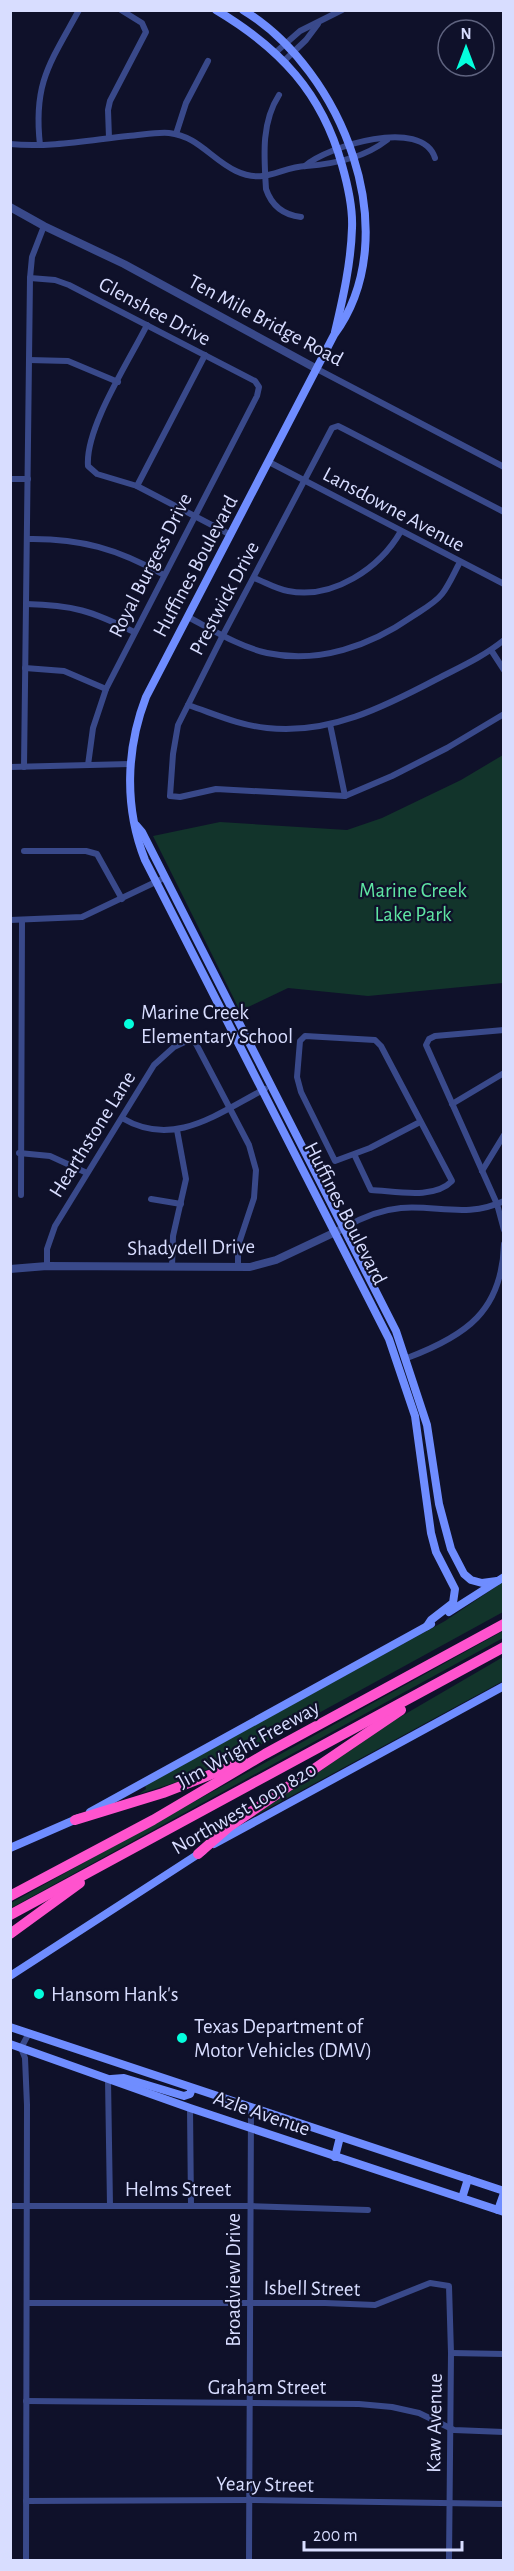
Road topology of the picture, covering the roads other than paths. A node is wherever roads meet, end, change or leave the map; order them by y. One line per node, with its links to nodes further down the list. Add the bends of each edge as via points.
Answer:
1 (79, 10): 17 (street, via 41,87)
2 (121, 10): 14 (street, via 142,23 146,32 110,101)
3 (216, 10): 8 (main road, Huffines Boulevard)
4 (243, 10): 7 (main road, Huffines Boulevard)
5 (342, 10): 6 (street)
6 (321, 21): 7 (street); 9 (street)
7 (285, 43): 8 (street); 9 (main road, Huffines Boulevard)
8 (276, 52): 11 (main road, Huffines Boulevard)
9 (293, 52): 11 (street); 18 (main road, Huffines Boulevard, via 323,89)
10 (208, 61): 13 (street)
11 (284, 61): 19 (main road, Huffines Boulevard, via 319,106)
12 (279, 94): 24 (street, via 267,121)
13 (176, 134): 14 (street); 24 (street, via 198,143 233,170)
14 (109, 138): 17 (street)
15 (387, 140): 18 (street, via 367,140); 20 (street); 21 (street, via 410,138 432,149)
16 (10, 144): 17 (street)
17 (40, 145)
18 (350, 146): 19 (street); 20 (main road, Huffines Boulevard)
19 (337, 149): 22 (main road, Huffines Boulevard); 23 (street, via 323,153)
20 (353, 158): 22 (street); 30 (main road, Huffines Boulevard, via 364,208 363,258 353,302)
21 (435, 158)
22 (341, 161): 23 (street); 30 (main road, Huffines Boulevard, via 352,227 348,274)
23 (305, 166): 24 (street)
24 (265, 176): 26 (street, via 273,204 285,213)
25 (10, 207): 27 (street, Ten Mile Bridge Road)
26 (302, 217)
27 (44, 226): 28 (street, via 32,257); 33 (street, Ten Mile Bridge Road, via 117,260)
28 (30, 278): 29 (street, Glenshee Drive, via 69,285); 32 (street)
29 (147, 326): 31 (street, Glenshee Drive); 34 (street)
30 (334, 335): 33 (main road, Huffines Boulevard)
31 (205, 355): 35 (street, Glenshee Drive, via 255,381); 41 (street)
32 (29, 360): 34 (street, via 68,361); 39 (street)
33 (317, 369): 36 (main road, Huffines Boulevard); 37 (street, Ten Mile Bridge Road)
34 (118, 382): 41 (street, via 95,427 88,466 97,474)
35 (259, 387): 43 (street, Royal Burgess Drive)
36 (270, 462): 40 (street, Lansdowne Avenue); 45 (main road, Huffines Boulevard)
37 (504, 467)
38 (10, 478): 39 (street)
39 (28, 479): 46 (street)
40 (305, 481): 42 (street, Prestwick Drive, via 336,426); 44 (street, Lansdowne Avenue); 49 (street, Prestwick Drive)
41 (137, 486): 43 (street)
42 (504, 512)
43 (194, 516): 45 (street); 48 (street, Royal Burgess Drive)
44 (401, 531): 47 (street, Lansdowne Avenue); 49 (street, via 375,564 324,590 288,591)
45 (231, 535): 52 (main road, Huffines Boulevard)
46 (27, 539): 48 (street, via 87,543 119,552); 51 (street)
47 (460, 562): 50 (street, Lansdowne Avenue); 54 (street, via 441,596 420,612 398,627 334,654 291,657 265,652)
48 (164, 575): 53 (street, Royal Burgess Drive)
49 (254, 578): 54 (street, Prestwick Drive)
50 (504, 584)
51 (26, 604): 53 (street, via 75,607); 57 (street)
52 (188, 617): 54 (street); 63 (main road, Huffines Boulevard, via 146,697 136,725)
53 (134, 632): 59 (street, Royal Burgess Drive)
54 (223, 635): 60 (street, Prestwick Drive)
55 (504, 640): 56 (street)
56 (491, 650): 58 (street); 62 (street, via 377,710)
57 (26, 668): 59 (street, via 64,671); 66 (street)
58 (504, 670)
59 (106, 689): 64 (street, Royal Burgess Drive, via 93,728)
60 (188, 705): 62 (street, via 237,723 269,729); 67 (street, Prestwick Drive, via 176,735 170,796 216,789)
61 (504, 714): 67 (street, via 438,753)
62 (330, 723): 67 (street)
63 (130, 764): 64 (street); 69 (main road, Huffines Boulevard, via 136,837)
64 (88, 765): 66 (street)
65 (10, 767): 66 (street)
66 (24, 767)
67 (345, 796)
68 (24, 850): 70 (street, via 97,854)
69 (160, 880): 70 (street); 73 (main road, Huffines Boulevard); 74 (main road, Huffines Boulevard)
70 (122, 899): 72 (street, via 82,917)
71 (10, 920): 72 (street)
72 (22, 920): 84 (street)
73 (215, 975): 74 (street); 77 (main road, Huffines Boulevard)
74 (206, 980): 77 (main road, Huffines Boulevard)
75 (504, 1030): 78 (street, via 429,1039 426,1045)
76 (504, 1073): 78 (street)
77 (266, 1088): 79 (street); 92 (main road, Huffines Boulevard)
78 (452, 1104): 86 (street)
79 (229, 1107): 80 (street, Hearthstone Lane, via 193,1038 174,1047 154,1065); 82 (street); 97 (street, via 249,1145 256,1170 254,1198 238,1246)
80 (122, 1118): 82 (street, via 152,1130); 87 (street, Hearthstone Lane)
81 (420, 1122): 85 (street); 85 (street, via 452,1181 444,1190 371,1190); 85 (street, Huffines Boulevard, via 375,1040 305,1036 300,1041 297,1077 312,1117 335,1161)
82 (177, 1131): 91 (street, via 186,1179)
83 (504, 1135): 86 (street)
84 (19, 1153): 87 (street, via 50,1156); 88 (street)
85 (354, 1154)
86 (482, 1171): 90 (street)
87 (87, 1173): 95 (street, Hearthstone Lane, via 50,1237)
88 (21, 1196)
89 (151, 1199): 91 (street)
90 (500, 1202): 92 (street, Shadydell Drive, via 459,1211 381,1211); 93 (street)
91 (181, 1204): 96 (street, via 173,1236)
92 (340, 1230): 97 (street, Shadydell Drive, via 276,1260); 99 (main road, Huffines Boulevard)
93 (504, 1230)
94 (504, 1244): 99 (street, via 496,1290 483,1312 465,1330 438,1346)
95 (47, 1266): 96 (street, Shadydell Drive); 98 (street, Shadydell Drive)
96 (172, 1267): 97 (street, Shadydell Drive)
97 (238, 1267)
98 (10, 1269)
99 (402, 1359): 100 (main road, Huffines Boulevard, via 427,1425); 101 (main road, Huffines Boulevard, via 421,1447)
100 (439, 1504): 101 (main road); 102 (main road, Huffines Boulevard, via 451,1550 464,1574 482,1583)
101 (427, 1506): 104 (main road, Huffines Boulevard, via 436,1552 455,1596 448,1609)
102 (500, 1579): 104 (main road)
103 (504, 1624): 108 (highway, Jim Wright Freeway)
104 (427, 1626): 109 (main road)
105 (504, 1647): 106 (highway, Jim Wright Freeway)
106 (456, 1673): 111 (highway, via 451,1683 401,1710 230,1826); 112 (highway, Jim Wright Freeway)
107 (504, 1686): 111 (main road, Northwest Loop 820)
108 (266, 1754): 109 (highway, via 163,1793); 113 (highway, Jim Wright Freeway)
109 (75, 1820): 110 (main road)
110 (10, 1848)
111 (198, 1854): 118 (main road, Northwest Loop 820)
112 (87, 1874): 116 (highway, Jim Wright Freeway); 117 (highway, via 77,1886)
113 (32, 1885): 114 (highway); 115 (highway, Jim Wright Freeway)
114 (10, 1888)
115 (10, 1896)
116 (10, 1915)
117 (10, 1934)
118 (10, 1976)
119 (10, 2027): 120 (main road, Azle Avenue)
120 (29, 2033): 122 (street); 125 (main road, Azle Avenue)
121 (10, 2044): 122 (main road, Azle Avenue)
122 (21, 2048): 123 (street); 124 (main road, Azle Avenue); 135 (street, via 27,2105)
123 (10, 2050)
124 (108, 2079): 125 (main road, via 124,2078 184,2096); 127 (main road, Azle Avenue); 136 (street)
125 (192, 2088): 126 (main road, Azle Avenue)
126 (251, 2107): 128 (street, Broadview Drive); 129 (main road, Azle Avenue)
127 (190, 2108): 128 (main road, Azle Avenue); 137 (street)
128 (251, 2128): 130 (main road, Azle Avenue); 138 (street, Broadview Drive)
129 (340, 2137): 130 (main road); 131 (main road, Azle Avenue)
130 (335, 2157): 133 (main road, Azle Avenue)
131 (468, 2179): 132 (main road, Azle Avenue); 133 (main road)
132 (504, 2192): 140 (main road)
133 (462, 2198): 140 (main road, Azle Avenue)
134 (10, 2206): 135 (street, Helms Street)
135 (27, 2206): 136 (street, Helms Street); 142 (street)
136 (110, 2206): 137 (street, Helms Street)
137 (192, 2206): 138 (street, Helms Street)
138 (250, 2206): 139 (street, Helms Street); 143 (street, Broadview Drive)
139 (368, 2210)
140 (501, 2211)
141 (449, 2286): 143 (street, Isbell Street, via 430,2283 375,2305); 144 (street, Kaw Avenue)
142 (27, 2303): 143 (street, Isbell Street); 146 (street)
143 (250, 2303): 147 (street, Broadview Drive)
144 (451, 2353): 145 (street); 148 (street, Kaw Avenue)
145 (504, 2354)
146 (26, 2401): 147 (street, Graham Street); 151 (street)
147 (249, 2403): 148 (street, Graham Street, via 392,2407 419,2413); 150 (street, Broadview Drive)
148 (450, 2429): 149 (street, Graham Street); 152 (street, Kaw Avenue)
149 (504, 2432)
150 (250, 2500): 151 (street, Yeary Street); 152 (street, Yeary Street); 155 (street, Broadview Drive)
151 (26, 2501): 154 (street)
152 (449, 2503): 153 (street, Yeary Street); 156 (street, Kaw Avenue)
153 (504, 2504)
154 (26, 2560)
155 (249, 2560)
156 (449, 2560)

